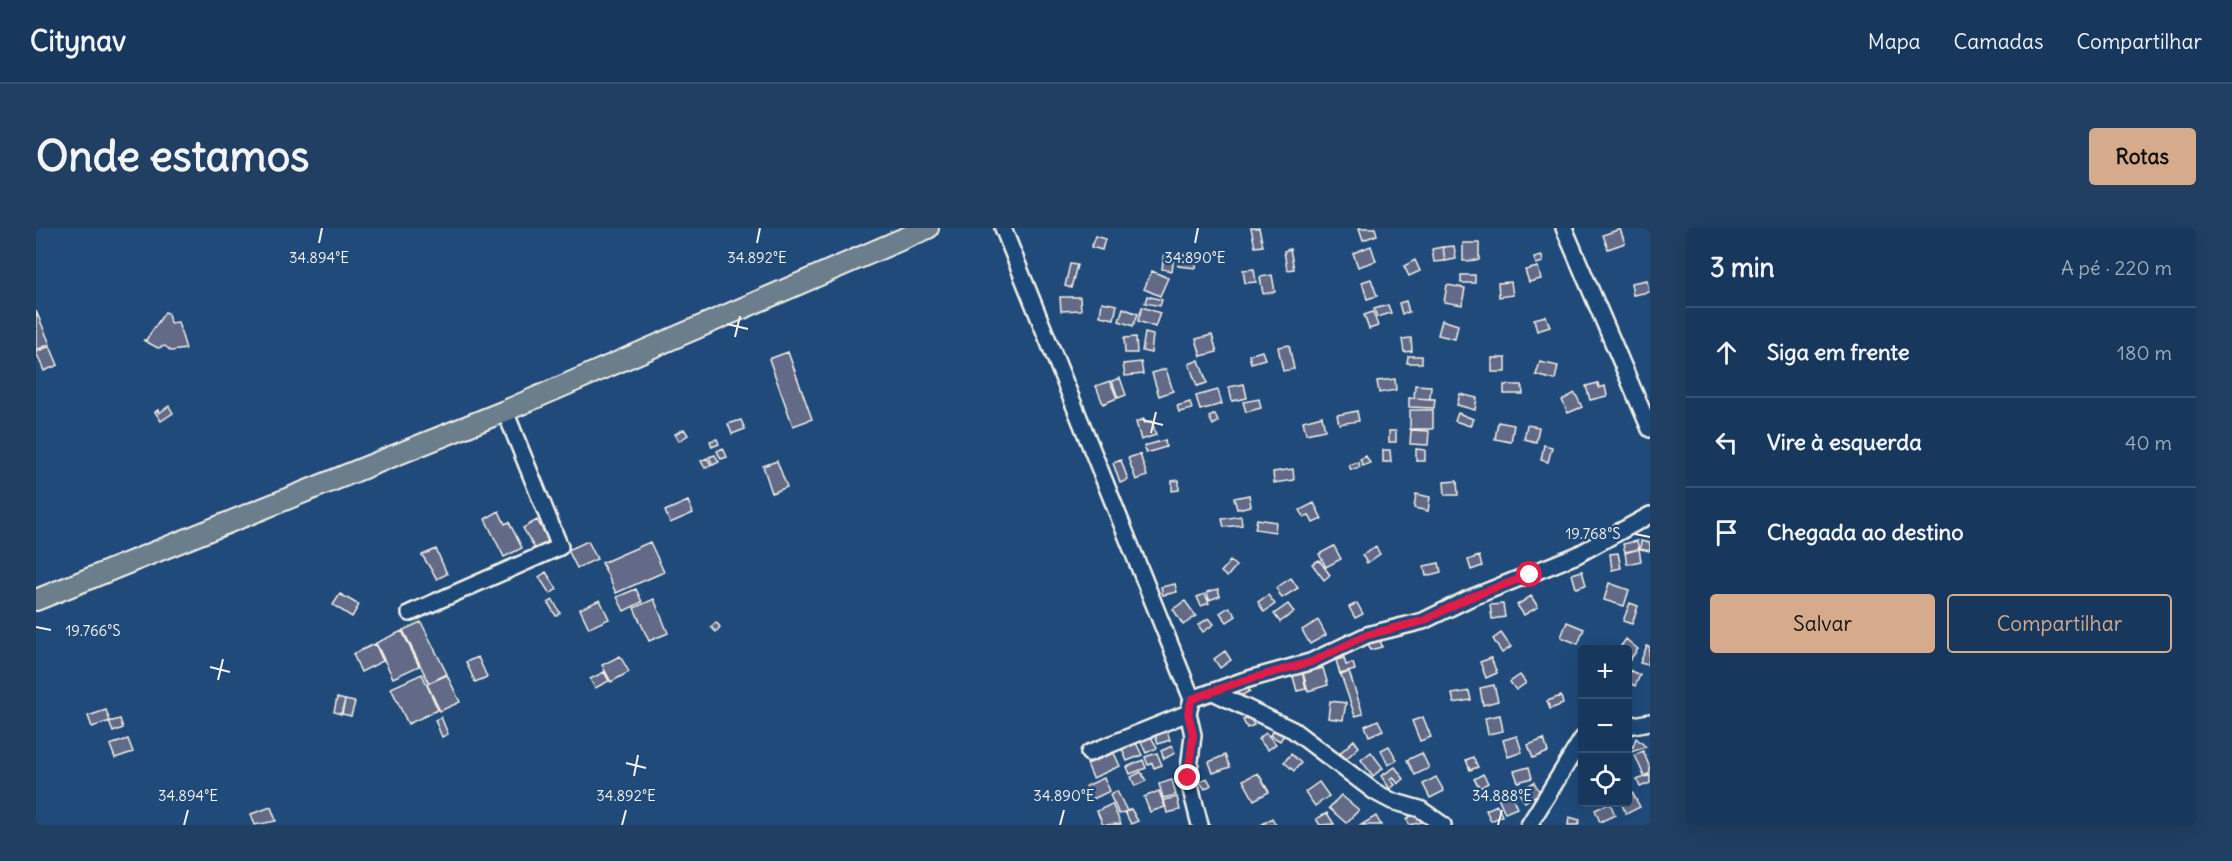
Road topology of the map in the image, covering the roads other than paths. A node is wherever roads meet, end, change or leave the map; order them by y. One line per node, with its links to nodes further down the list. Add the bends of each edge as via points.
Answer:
1 (928, 228): 4 (main road)
2 (1003, 228): 10 (street)
3 (1563, 228): 5 (street)
4 (505, 411): 7 (main road); 8 (street, via 560,547)
5 (1650, 429)
6 (1650, 515): 9 (street, via 1577,555 1468,598 1423,621 1367,635 1311,662)
7 (36, 600)
8 (410, 613)
9 (1214, 692): 10 (street); 16 (street, via 1293,730 1375,792 1420,809)
10 (1190, 706): 14 (street); 15 (street, via 1193,735 1188,778)
11 (1650, 722): 12 (street)
12 (1632, 725)
13 (1578, 745): 17 (street)
14 (1089, 753)
15 (1200, 825)
16 (1443, 825)
17 (1528, 825)

